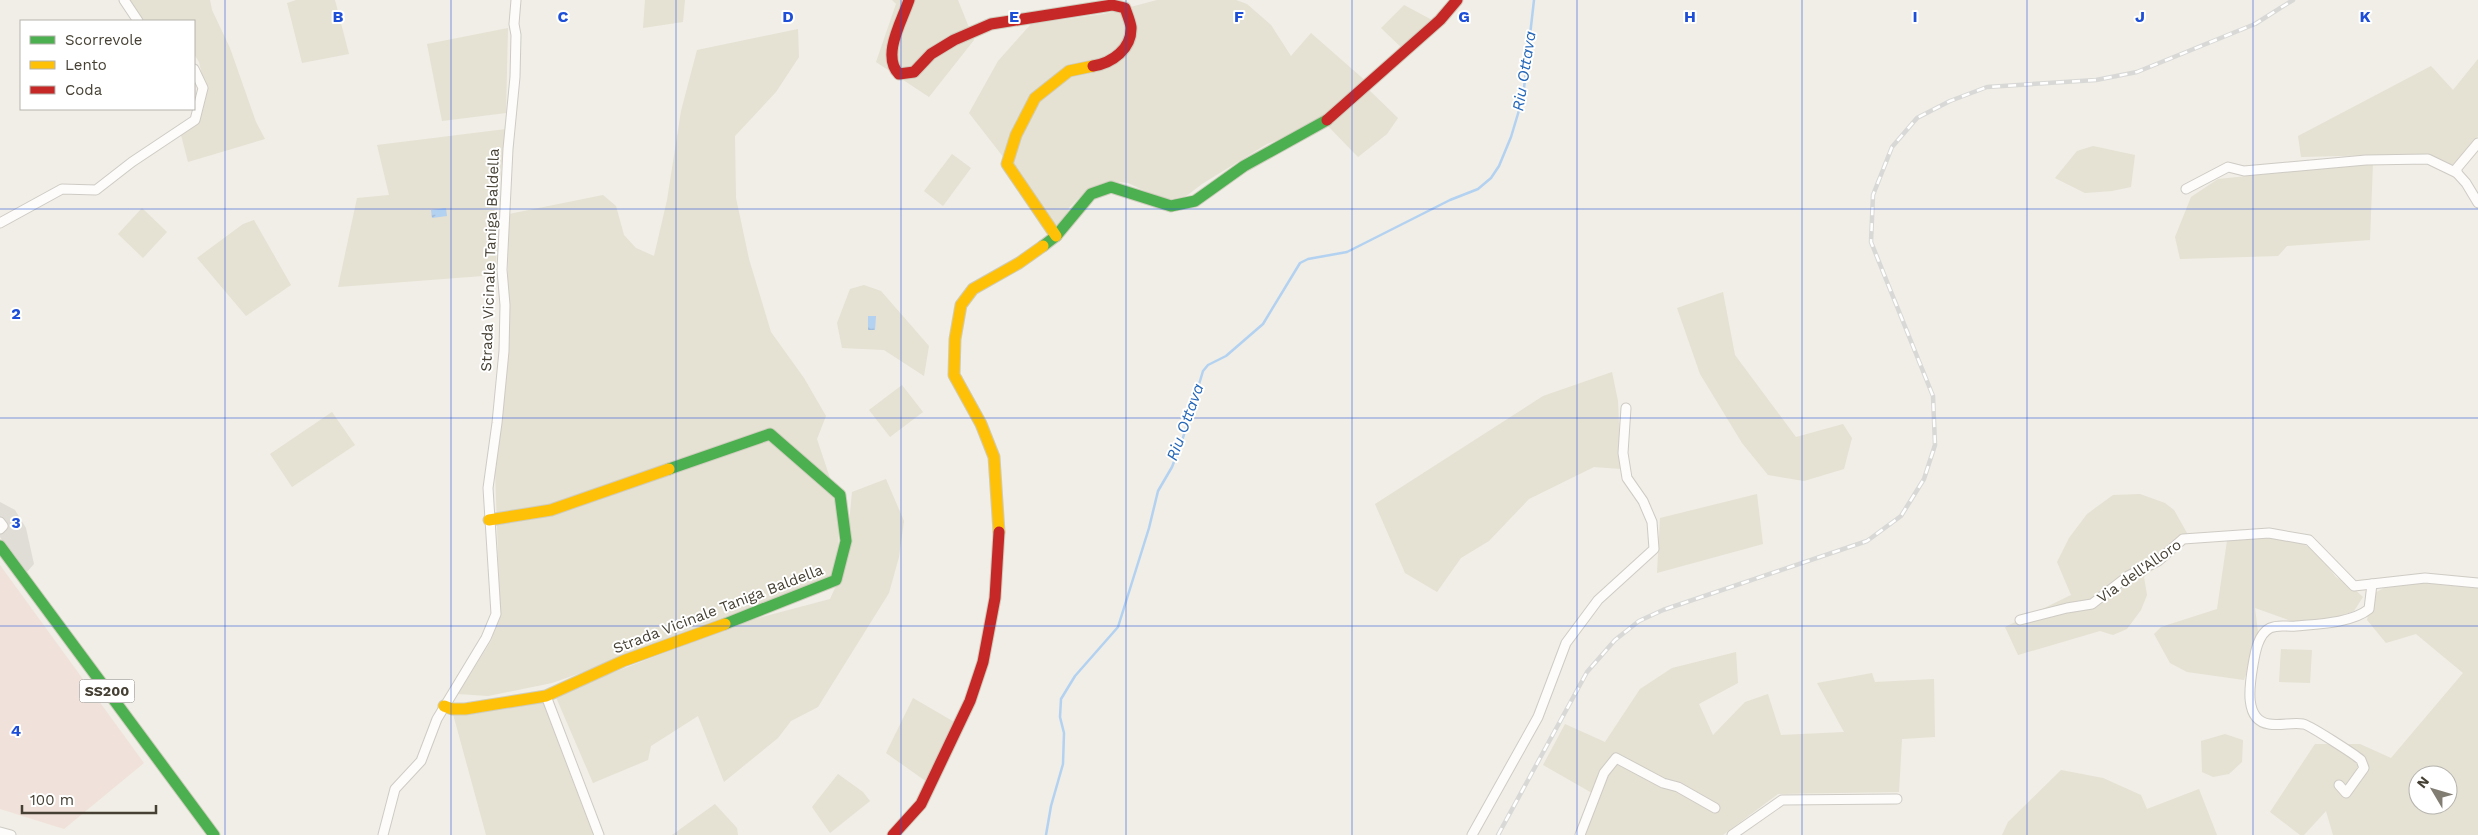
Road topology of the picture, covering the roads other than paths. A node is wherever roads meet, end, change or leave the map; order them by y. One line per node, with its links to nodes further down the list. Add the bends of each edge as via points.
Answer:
1 (124, 0): 5 (street)
2 (516, 0): 14 (street, Strada Vicinale Taniga Baldella, via 515,77 502,270 504,351 488,488)
3 (909, 0): 12 (street, via 890,55 892,67 899,74 914,72 931,54 991,24 1112,5 1125,8 1131,28 1124,50 1105,64 1069,71 1035,98 1016,135 1008,164)
4 (1457, 0): 12 (street, via 1440,20 1330,118 1244,166 1195,201 1171,206 1111,187 1090,194)
5 (137, 20)
6 (195, 71): 11 (street, via 203,88 195,120 96,190 62,189)
7 (2478, 143): 8 (street)
8 (2457, 172): 9 (street, via 2428,158 2244,171 2228,167); 10 (street)
9 (2186, 189)
10 (2478, 203)
11 (0, 223)
12 (1056, 236): 31 (street, via 973,290 961,304 954,339 954,375 981,424 994,457 1000,524 995,598 983,662 970,701 921,804)
13 (1626, 408): 32 (street, via 1624,453 1627,478 1643,501 1652,522 1654,549 1598,600 1566,643 1538,717)
14 (489, 520): 21 (street, Strada Vicinale Taniga Baldella, via 551,510 770,434 840,495 846,542 836,580 686,640 623,661); 22 (street, Strada Vicinale Taniga Baldella, via 496,614 486,638)
15 (0, 522): 16 (street, via 3,526)
16 (0, 529)
17 (0, 546): 28 (street, SS200)
18 (2478, 583): 19 (street, Via dell'Alloro, via 2425,578)
19 (2372, 584): 20 (street, Via dell'Alloro, via 2354,586 2309,540 2269,533 2183,539 2158,561 2128,576 2092,604); 23 (street, via 2369,609 2364,613 2346,619 2278,625 2264,632 2254,655 2250,705 2261,721 2305,724 2361,760 2364,768 2350,790 2346,793)
20 (2020, 620)
21 (546, 696): 22 (street, Strada Vicinale Taniga Baldella, via 465,709); 30 (street)
22 (444, 706): 29 (street, Strada Vicinale Taniga Baldella, via 421,761 395,789)
23 (2339, 785)
24 (1897, 799): 34 (street, via 1782,800)
25 (1715, 808): 33 (street, via 1616,758 1604,773)
26 (0, 832): 27 (street)
27 (11, 835)
28 (214, 835)
29 (383, 835)
30 (598, 835)
31 (893, 835)
32 (1472, 835)
33 (1580, 835)
34 (1732, 835)

